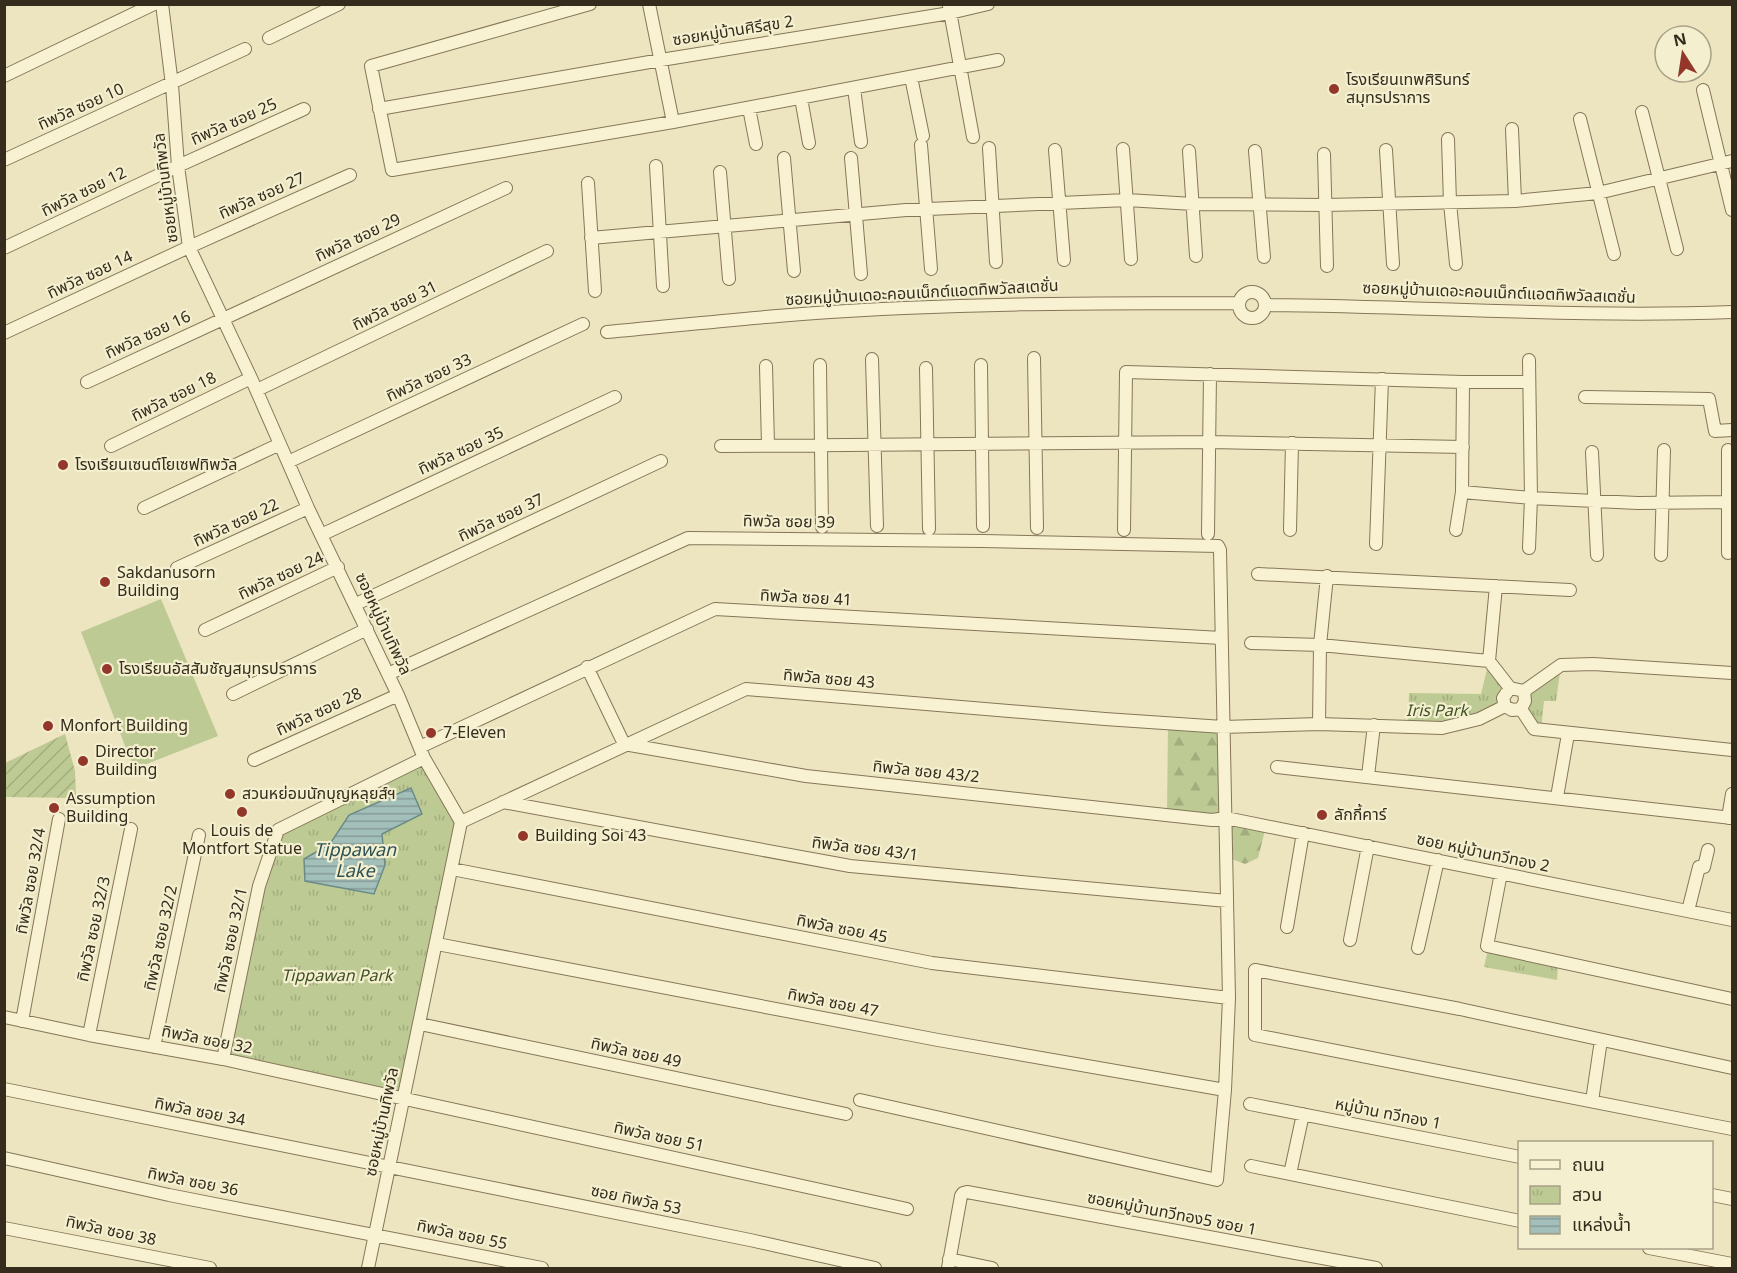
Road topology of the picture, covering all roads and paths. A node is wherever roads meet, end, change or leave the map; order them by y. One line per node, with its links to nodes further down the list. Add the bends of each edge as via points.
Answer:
1 (154, 4): 13 (street)
2 (162, 4): 15 (street, ซอยหมู่บ้านทิพวัล)
3 (339, 4): 8 (street)
4 (590, 4): 21 (street, via 373,65)
5 (649, 4): 10 (street)
6 (988, 4): 7 (street, ซอยหมู่บ้านศิรีสุข 2)
7 (950, 9): 10 (street, ซอยหมู่บ้านศิรีสุข 2); 12 (street)
8 (269, 38)
9 (245, 49): 15 (street, ทิพวัล ซอย 10)
10 (661, 60): 21 (street, ซอยหมู่บ้านศิรีสุข 2); 24 (street)
11 (998, 60): 12 (street)
12 (959, 68): 14 (street); 26 (street)
13 (4, 76)
14 (911, 77): 16 (street); 59 (street, via 922,140)
15 (172, 85): 40 (street, ทิพวัล ซอย 10); 42 (street, ซอยหมู่บ้านทิพวัล)
16 (854, 88): 18 (street); 28 (street)
17 (1703, 90): 41 (street)
18 (801, 98): 19 (street); 29 (street)
19 (748, 108): 24 (street); 30 (street)
20 (304, 109): 42 (street, ทิพวัล ซอย 25)
21 (379, 109): 24 (street, via 394,171)
22 (1642, 112): 46 (street)
23 (1580, 119): 49 (street)
24 (673, 122)
25 (1512, 129): 51 (street)
26 (973, 137)
27 (1448, 139): 54 (street)
28 (861, 142)
29 (809, 143)
30 (756, 144)
31 (989, 148): 58 (street)
32 (1123, 149): 50 (street)
33 (1055, 150): 53 (street)
34 (1386, 150): 52 (street)
35 (1189, 151): 55 (street)
36 (1255, 151): 56 (street)
37 (1324, 154): 57 (street)
38 (784, 158): 62 (street)
39 (851, 158): 61 (street)
40 (4, 160)
41 (1726, 162): 46 (street); 60 (street)
42 (178, 165): 66 (street, ซอยหมู่บ้านทิพวัล); 67 (street, ทิพวัล ซอย 12)
43 (656, 166): 64 (street)
44 (720, 172): 63 (street)
45 (350, 175): 66 (street, ทิพวัล ซอย 27)
46 (1659, 178): 49 (street); 68 (street)
47 (588, 183): 65 (street)
48 (506, 188): 88 (street, ทิพวัล ซอย 29)
49 (1598, 193): 51 (street); 70 (street)
50 (1127, 200): 53 (street); 55 (street); 73 (street)
51 (1515, 201): 54 (street)
52 (1389, 202): 54 (street); 57 (street); 76 (street)
53 (1060, 203): 58 (street); 74 (street)
54 (1450, 203): 77 (street)
55 (1192, 204): 56 (street); 71 (street)
56 (1259, 204): 57 (street); 72 (street)
57 (1324, 205): 78 (street)
58 (993, 206): 59 (street); 75 (street)
59 (926, 210): 61 (street); 79 (street)
60 (1732, 210)
61 (856, 214): 62 (street); 81 (street)
62 (790, 220): 63 (street); 80 (street)
63 (725, 226): 64 (street); 82 (street)
64 (660, 232): 65 (street); 83 (street)
65 (591, 238): 84 (street)
66 (189, 247): 88 (street, ซอยหมู่บ้านทิพวัล); 91 (street, ทิพวัล ซอย 14)
67 (4, 249)
68 (1677, 249)
69 (547, 251): 105 (street, ทิพวัล ซอย 31)
70 (1614, 254)
71 (1196, 256)
72 (1264, 258)
73 (1131, 259)
74 (1064, 260)
75 (996, 262)
76 (1393, 264)
77 (1455, 264)
78 (1327, 266)
79 (931, 269)
80 (794, 272)
81 (861, 274)
82 (729, 279)
83 (663, 286)
84 (595, 291)
85 (1239, 303): 86 (street, ซอยหมู่บ้านเดอะคอนเน็กต์แอตทิพวัลสเตชั่น, via 1243,295 1251,292 1259,294); 86 (street, ซอยหมู่บ้านเดอะคอนเน็กต์แอตทิพวัลสเตชั่น, via 1243,314 1251,317 1262,312); 90 (street, ซอยหมู่บ้านเดอะคอนเน็กต์แอตทิพวัลสเตชั่น, via 1099,302 878,310)
86 (1264, 305): 87 (street, ซอยหมู่บ้านเดอะคอนเน็กต์แอตทิพวัลสเตชั่น, via 1622,315)
87 (1732, 312)
88 (224, 318): 100 (street, ซอยหมู่บ้านทิพวัล); 102 (street, ทิพวัล ซอย 16)
89 (583, 324): 127 (street, ทิพวัล ซอย 33)
90 (607, 332)
91 (4, 333)
92 (1034, 358): 110 (street)
93 (872, 359): 114 (street)
94 (1529, 360): 104 (street)
95 (820, 365): 118 (street)
96 (981, 365): 116 (street)
97 (766, 366): 117 (street)
98 (926, 368): 115 (street)
99 (1210, 374): 101 (street); 109 (street); 111 (street, via 1126,372)
100 (251, 378): 105 (street, ซอยหมู่บ้านทิพวัล); 120 (street, ทิพวัล ซอย 18)
101 (1382, 379): 103 (street); 119 (street)
102 (87, 382)
103 (1463, 382): 104 (street); 122 (street)
104 (1529, 382): 129 (street)
105 (257, 390): 113 (street, ซอยหมู่บ้านทิพวัล)
106 (615, 397): 143 (street, ทิพวัล ซอย 35)
107 (1585, 397): 108 (street, via 1709,399 1714,431)
108 (1732, 430)
109 (1210, 442): 111 (street); 112 (street); 144 (street)
110 (1035, 443): 111 (street); 116 (street); 138 (street)
111 (1124, 443): 140 (street)
112 (1292, 443): 119 (street); 141 (street)
113 (280, 444): 127 (street, ซอยหมู่บ้านทิพวัล); 133 (street)
114 (874, 444): 115 (street); 118 (street); 135 (street)
115 (927, 444): 116 (street); 139 (street)
116 (982, 444): 136 (street)
117 (768, 445): 118 (street); 121 (street)
118 (821, 445): 137 (street)
119 (1380, 445): 122 (street); 145 (street)
120 (111, 446)
121 (721, 446)
122 (1463, 447): 128 (street)
123 (1664, 450): 131 (street)
124 (1728, 450): 132 (street)
125 (1592, 452): 130 (street)
126 (661, 461): 156 (street, ทิพวัล ซอย 37)
127 (288, 462): 134 (street, ซอยหมู่บ้านทิพวัล)
128 (1462, 492): 129 (street); 142 (street)
129 (1531, 498): 130 (street); 146 (street)
130 (1594, 501): 131 (street); 148 (street)
131 (1663, 502): 132 (street); 149 (street)
132 (1731, 502): 147 (street)
133 (144, 508)
134 (308, 508): 143 (street, ซอยหมู่บ้านทิพวัล); 151 (street, ทิพวัล ซอย 22)
135 (877, 526)
136 (983, 526)
137 (822, 527)
138 (1037, 528)
139 (928, 529)
140 (1124, 530)
141 (1290, 530)
142 (1456, 530)
143 (321, 534): 150 (street, ซอยหมู่บ้านทิพวัล)
144 (1208, 534)
145 (1376, 544)
146 (1529, 549)
147 (1728, 553)
148 (1597, 555)
149 (1661, 555)
150 (338, 567): 156 (street, ซอยหมู่บ้านทิพวัล); 158 (street, ทิพวัล ซอย 24)
151 (177, 568)
152 (1258, 574): 153 (street)
153 (1328, 576): 154 (street); 161 (street)
154 (1496, 586): 155 (street); 162 (street)
155 (1570, 590)
156 (356, 604): 157 (street, ซอยหมู่บ้านทิพวัล)
157 (367, 629): 165 (street, ซอยหมู่บ้านทิพวัล); 168 (street)
158 (205, 630)
159 (1221, 638): 163 (street, ทิพวัล ซอย 41, via 715,609); 165 (street, ทิพวัล ซอย 39, via 1219,547 688,537); 174 (street)
160 (1251, 643): 161 (street)
161 (1320, 645): 162 (street); 172 (street)
162 (1489, 661): 166 (street)
163 (587, 668): 176 (street); 178 (street, ทิพวัล ซอย 41)
164 (1732, 673): 167 (street, via 1561,665)
165 (388, 674): 169 (street, ซอยหมู่บ้านทิพวัล)
166 (1510, 688): 167 (street); 170 (street, via 1503,698)
167 (1524, 691): 171 (street)
168 (233, 694)
169 (398, 695): 178 (street, ซอยหมู่บ้านทิพวัล); 179 (street, ทิพวัล ซอย 28)
170 (1505, 706): 171 (street); 173 (street, ทิพวัล ซอย 43, via 1479,719 1442,728)
171 (1521, 709): 175 (street, via 1534,729)
172 (1319, 724): 173 (street, ทิพวัล ซอย 43); 174 (street, ทิพวัล ซอย 43)
173 (1374, 725): 181 (street)
174 (1223, 727): 176 (street, ทิพวัล ซอย 43, via 746,689); 185 (street)
175 (1568, 734): 177 (street); 183 (street)
176 (624, 744): 184 (street, ทิพวัล ซอย 43); 185 (street, ทิพวัล ซอย 43/2, via 806,776 1212,820)
177 (1732, 750)
178 (422, 753): 188 (street, ซอยหมู่บ้านทิพวัล); 190 (street, ทิพวัล ซอย 41)
179 (254, 760)
180 (1277, 767): 181 (street)
181 (1368, 776): 183 (street)
182 (1732, 794): 186 (street)
183 (1557, 797): 186 (street)
184 (503, 802): 188 (street, ทิพวัล ซอย 43); 198 (street, ทิพวัล ซอย 43/1, via 850,866)
185 (1226, 818): 191 (street, ซอย หมู่บ้านทวีทอง 2); 198 (street)
186 (1730, 818)
187 (58, 819): 208 (street, ทิพวัล ซอย 32/4)
188 (461, 822): 196 (street, ซอยหมู่บ้านทิพวัล)
189 (131, 829): 210 (street, ทิพวัล ซอย 32/3)
190 (278, 830): 213 (street, ทิพวัล ซอย 32/1, via 259,886)
191 (1303, 833): 193 (street, ซอย หมู่บ้านทวีทอง 2); 201 (street)
192 (199, 835): 212 (street, ทิพวัล ซอย 32/2)
193 (1368, 846): 195 (street, ซอย หมู่บ้านทวีทอง 2); 202 (street)
194 (1708, 850): 199 (street, via 1704,867 1699,867)
195 (1437, 860): 197 (street, ซอย หมู่บ้านทวีทอง 2); 204 (street)
196 (452, 869): 203 (street, ซอยหมู่บ้านทิพวัล); 205 (street, ทิพวัล ซอย 45, via 933,963)
197 (1501, 873): 199 (street, ซอย หมู่บ้านทวีทอง 2); 206 (street, via 1487,946)
198 (1227, 901): 205 (street)
199 (1688, 911): 200 (street, ซอย หมู่บ้านทวีทอง 2)
200 (1732, 920)
201 (1287, 927)
202 (1350, 940)
203 (437, 944): 209 (street, ซอยหมู่บ้านทิพวัล); 216 (street, ทิพวัล ซอย 47, via 938,1040)
204 (1418, 948)
205 (1229, 999): 216 (street)
206 (1732, 999)
207 (4, 1017): 208 (street, ทิพวัล ซอย 32)
208 (22, 1021): 210 (street, ทิพวัล ซอย 32)
209 (420, 1024): 217 (street, ซอยหมู่บ้านทิพวัล); 221 (street, ทิพวัล ซอย 49)
210 (89, 1035): 212 (street, ทิพวัล ซอย 32)
211 (1601, 1040): 214 (street); 219 (street); 219 (street, via 1255,970 1255,1035)
212 (154, 1047): 213 (street, ทิพวัล ซอย 32)
213 (223, 1059): 217 (street, ทิพวัล ซอย 32)
214 (1732, 1068)
215 (4, 1089): 226 (street, ทิพวัล ซอย 34)
216 (1225, 1089): 218 (street, via 1217,1180)
217 (403, 1098): 226 (street, ซอยหมู่บ้านทิพวัล); 231 (street, ทิพวัล ซอย 51)
218 (860, 1100)
219 (1592, 1101): 223 (street)
220 (1250, 1104): 222 (street, หมู่บ้าน ทวีทอง 1)
221 (846, 1114)
222 (1303, 1114): 224 (street, หมู่บ้าน ทวีทอง 1); 228 (street)
223 (1732, 1129)
224 (1518, 1157)
225 (4, 1158): 234 (street, ทิพวัล ซอย 36)
226 (389, 1166): 234 (street, ซอยหมู่บ้านทิพวัล); 241 (street, ซอย ทิพวัล 53)
227 (1251, 1166): 228 (street)
228 (1290, 1174): 232 (street)
229 (1713, 1195): 230 (street)
230 (1732, 1199)
231 (908, 1209)
232 (1518, 1221)
233 (4, 1228): 238 (street, ทิพวัล ซอย 38)
234 (375, 1234): 239 (street, ซอยหมู่บ้านทิพวัล); 240 (street, ทิพวัล ซอย 55)
235 (1654, 1249): 237 (street)
236 (949, 1264): 242 (street); 243 (street, ซอยหมู่บ้านทวีทอง5 ซอย 1, via 963,1193 967,1192)
237 (1732, 1264)
238 (210, 1269)
239 (368, 1269)
240 (542, 1269)
241 (875, 1269)
242 (992, 1269)
243 (1376, 1269)

